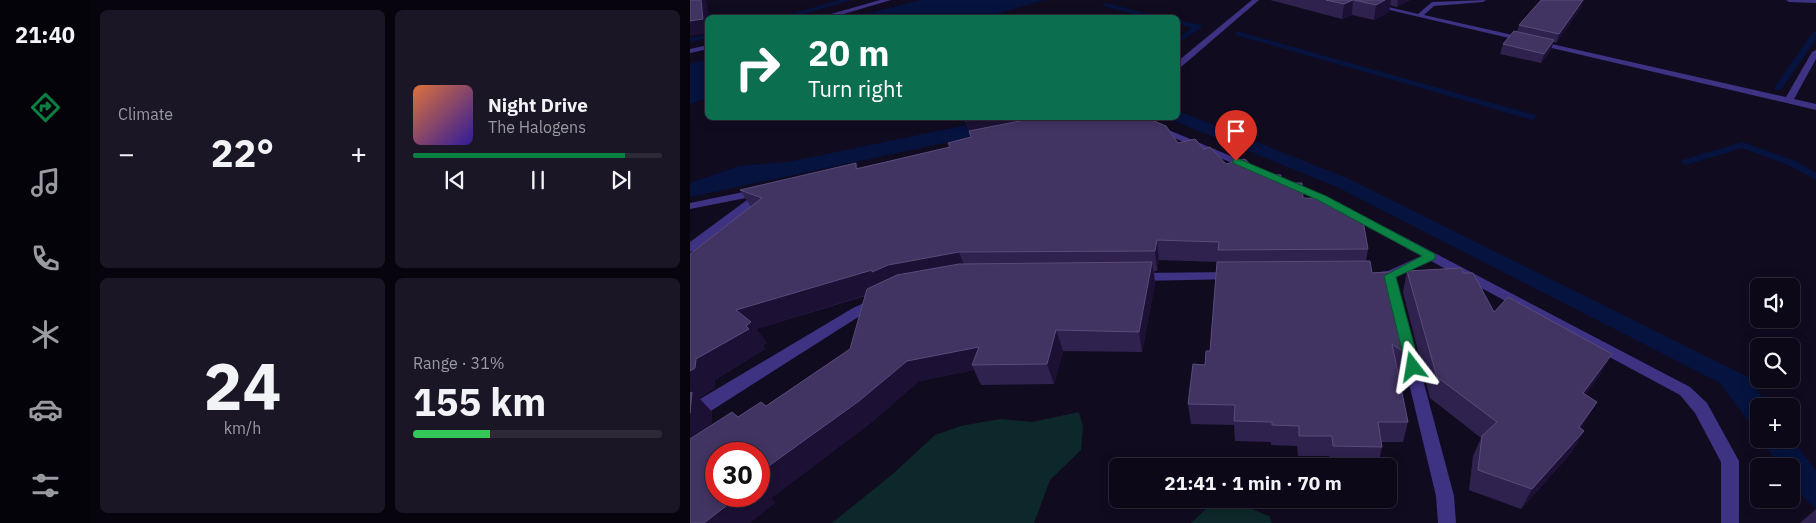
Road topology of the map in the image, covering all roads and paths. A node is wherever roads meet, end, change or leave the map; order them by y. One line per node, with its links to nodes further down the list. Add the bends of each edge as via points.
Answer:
1 (888, 0): 8 (street)
2 (1256, 0): 13 (street)
3 (1350, 0): 9 (street)
4 (1483, 0): 6 (street)
5 (1789, 0): 7 (street)
6 (1463, 1): 9 (street, via 1432,4)
7 (1816, 2)
8 (831, 15)
9 (1419, 16): 14 (street)
10 (705, 47): 11 (street)
11 (690, 51)
12 (1816, 52): 14 (street)
13 (1180, 63)
14 (1789, 100): 15 (street)
15 (1816, 107)
16 (1138, 120): 19 (street, via 1322,198)
17 (690, 206): 18 (street, via 768,190)
18 (690, 248)
19 (1431, 256): 22 (street); 29 (street, via 1685,391 1701,408 1730,461)
20 (1242, 276): 23 (street)
21 (1360, 276): 22 (street)
22 (1390, 276): 24 (street)
23 (1124, 277)
24 (1394, 295)
25 (888, 297): 27 (street, via 858,311 700,409)
26 (1404, 333): 28 (street, via 1445,496)
27 (690, 412)
28 (1447, 523)
29 (1730, 523)

